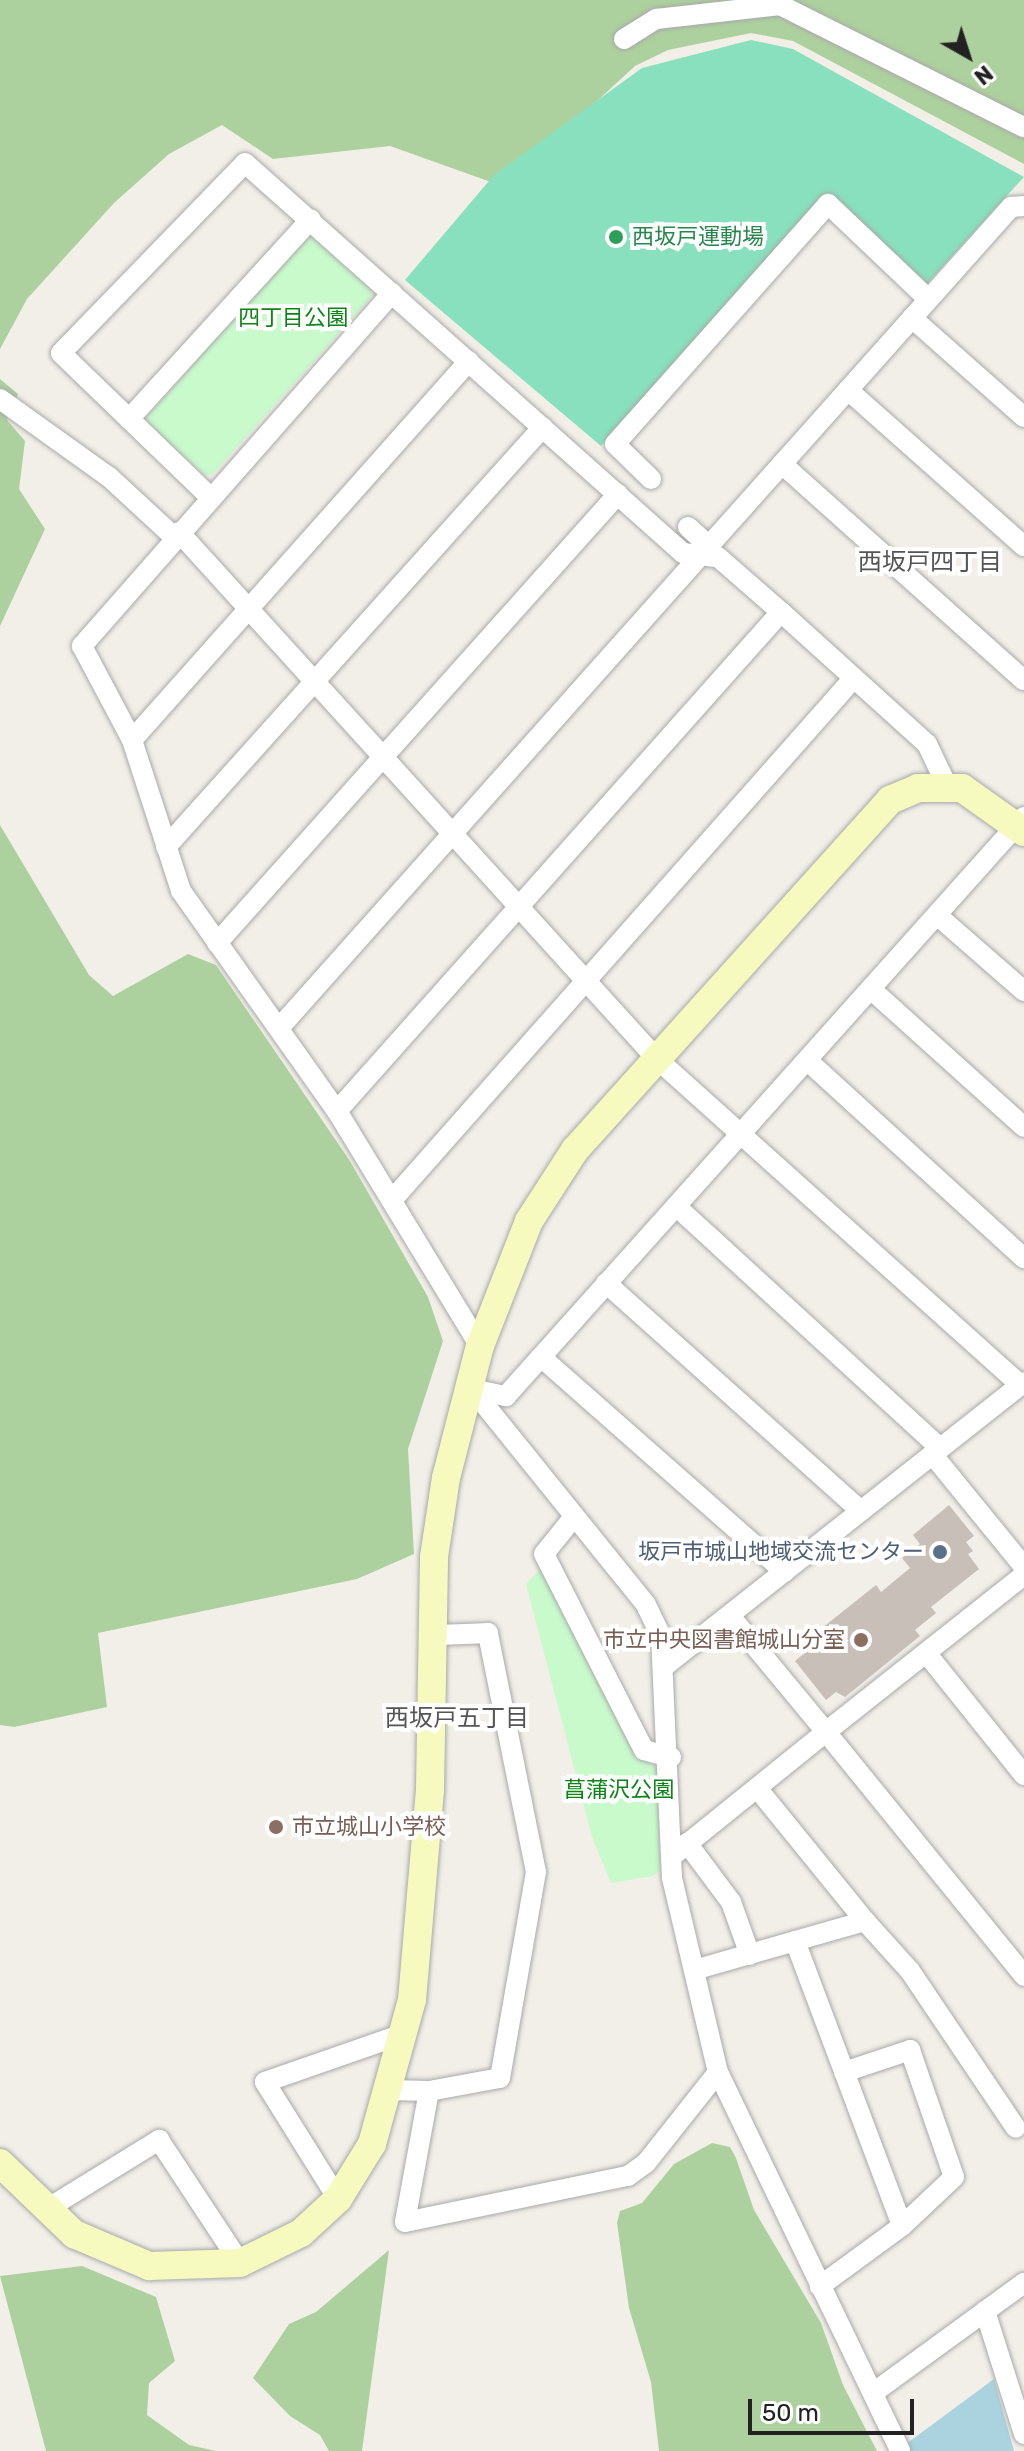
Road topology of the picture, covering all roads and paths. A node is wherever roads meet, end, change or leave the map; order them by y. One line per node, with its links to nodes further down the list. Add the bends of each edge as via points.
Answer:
1 (624, 39): 2 (street, via 656,19 780,5)
2 (1024, 127)
3 (1024, 206): 6 (street, via 1011,207)
4 (311, 219): 5 (street); 12 (street); 12 (street, via 245,163 61,353)
5 (392, 293): 8 (street); 17 (street)
6 (928, 299): 7 (street); 15 (street, via 828,204 615,444)
7 (912, 318): 9 (street); 11 (street)
8 (469, 361): 13 (street); 22 (street)
9 (848, 390): 14 (street); 20 (street)
10 (0, 399): 19 (street, via 109,477)
11 (1024, 417)
12 (129, 419): 17 (street)
13 (543, 427): 16 (street); 26 (street)
14 (782, 464): 21 (street); 25 (street)
15 (651, 479)
16 (618, 494): 21 (street, via 683,553); 28 (street)
17 (210, 497): 19 (street)
18 (688, 527): 21 (street)
19 (176, 534): 22 (street); 27 (street, via 82,646)
20 (1024, 546)
21 (705, 551): 23 (street); 31 (street)
22 (247, 608): 26 (street); 27 (street)
23 (781, 612): 24 (street); 33 (street)
24 (853, 679): 29 (street, via 927,744); 36 (street)
25 (1024, 680)
26 (315, 682): 28 (street); 32 (street)
27 (132, 740): 32 (street)
28 (384, 758): 31 (street); 35 (street)
29 (947, 786): 30 (street, via 977,793); 40 (street, via 904,792 879,810)
30 (1021, 825): 34 (street)
31 (455, 835): 33 (street); 39 (street)
32 (166, 847): 35 (street, via 181,891)
33 (519, 907): 36 (street); 42 (street)
34 (938, 916): 37 (street); 38 (street)
35 (217, 943): 39 (street)
36 (585, 980): 40 (street); 45 (street)
37 (873, 991): 41 (street); 43 (street)
38 (1024, 991)
39 (280, 1027): 42 (street)
40 (656, 1058): 44 (street); 49 (street, via 575,1150 542,1200 506,1272)
41 (809, 1062): 44 (street); 47 (street)
42 (337, 1111): 45 (street)
43 (1024, 1127)
44 (744, 1136): 46 (street); 51 (street)
45 (392, 1200): 49 (street)
46 (677, 1207): 48 (street); 53 (street)
47 (1024, 1258)
48 (606, 1283): 50 (street); 54 (street)
49 (480, 1346): 52 (street)
50 (541, 1357): 52 (street, via 506,1396); 57 (street)
51 (1022, 1383): 53 (street)
52 (472, 1389): 55 (street); 60 (street, via 446,1478 434,1557)
53 (935, 1451): 54 (street); 56 (street)
54 (861, 1511): 57 (street)
55 (573, 1518): 62 (street, via 646,1605); 64 (street, via 544,1554 644,1750)
56 (1024, 1567)
57 (785, 1572): 59 (street)
58 (1024, 1575): 61 (street)
59 (730, 1616): 62 (street); 63 (street)
60 (433, 1635): 74 (street, via 422,1914); 78 (street, via 488,1633 536,1872 500,2078)
61 (927, 1654): 63 (street); 65 (street)
62 (666, 1665): 64 (street)
63 (826, 1732): 66 (street); 73 (street)
64 (671, 1757): 68 (street)
65 (1024, 1775)
66 (757, 1788): 67 (street); 69 (street)
67 (687, 1843): 68 (street); 71 (street, via 731,1902)
68 (671, 1857): 72 (street)
69 (865, 1921): 70 (street); 79 (street, via 919,1984)
70 (795, 1941): 71 (street); 76 (street)
71 (750, 1955): 72 (street)
72 (694, 1970): 75 (street)
73 (1024, 1976)
74 (403, 2034): 77 (street); 81 (street, via 265,2082)
75 (718, 2072): 78 (street, via 646,2163 628,2176 405,2222); 86 (street)
76 (844, 2072): 83 (street); 83 (street, via 910,2050 954,2177)
77 (388, 2090): 78 (street); 81 (street, via 372,2144)
78 (429, 2091)
79 (1021, 2131)
80 (0, 2163): 82 (street)
81 (338, 2199): 84 (street, via 301,2233)
82 (47, 2209): 84 (street, via 74,2234 149,2266); 84 (street, via 159,2140)
83 (902, 2226): 86 (street)
84 (240, 2263)
85 (1024, 2283): 87 (street)
86 (820, 2286): 88 (street)
87 (985, 2311): 88 (street); 89 (street)
88 (873, 2393): 90 (street)
89 (1024, 2434)
90 (900, 2451)

